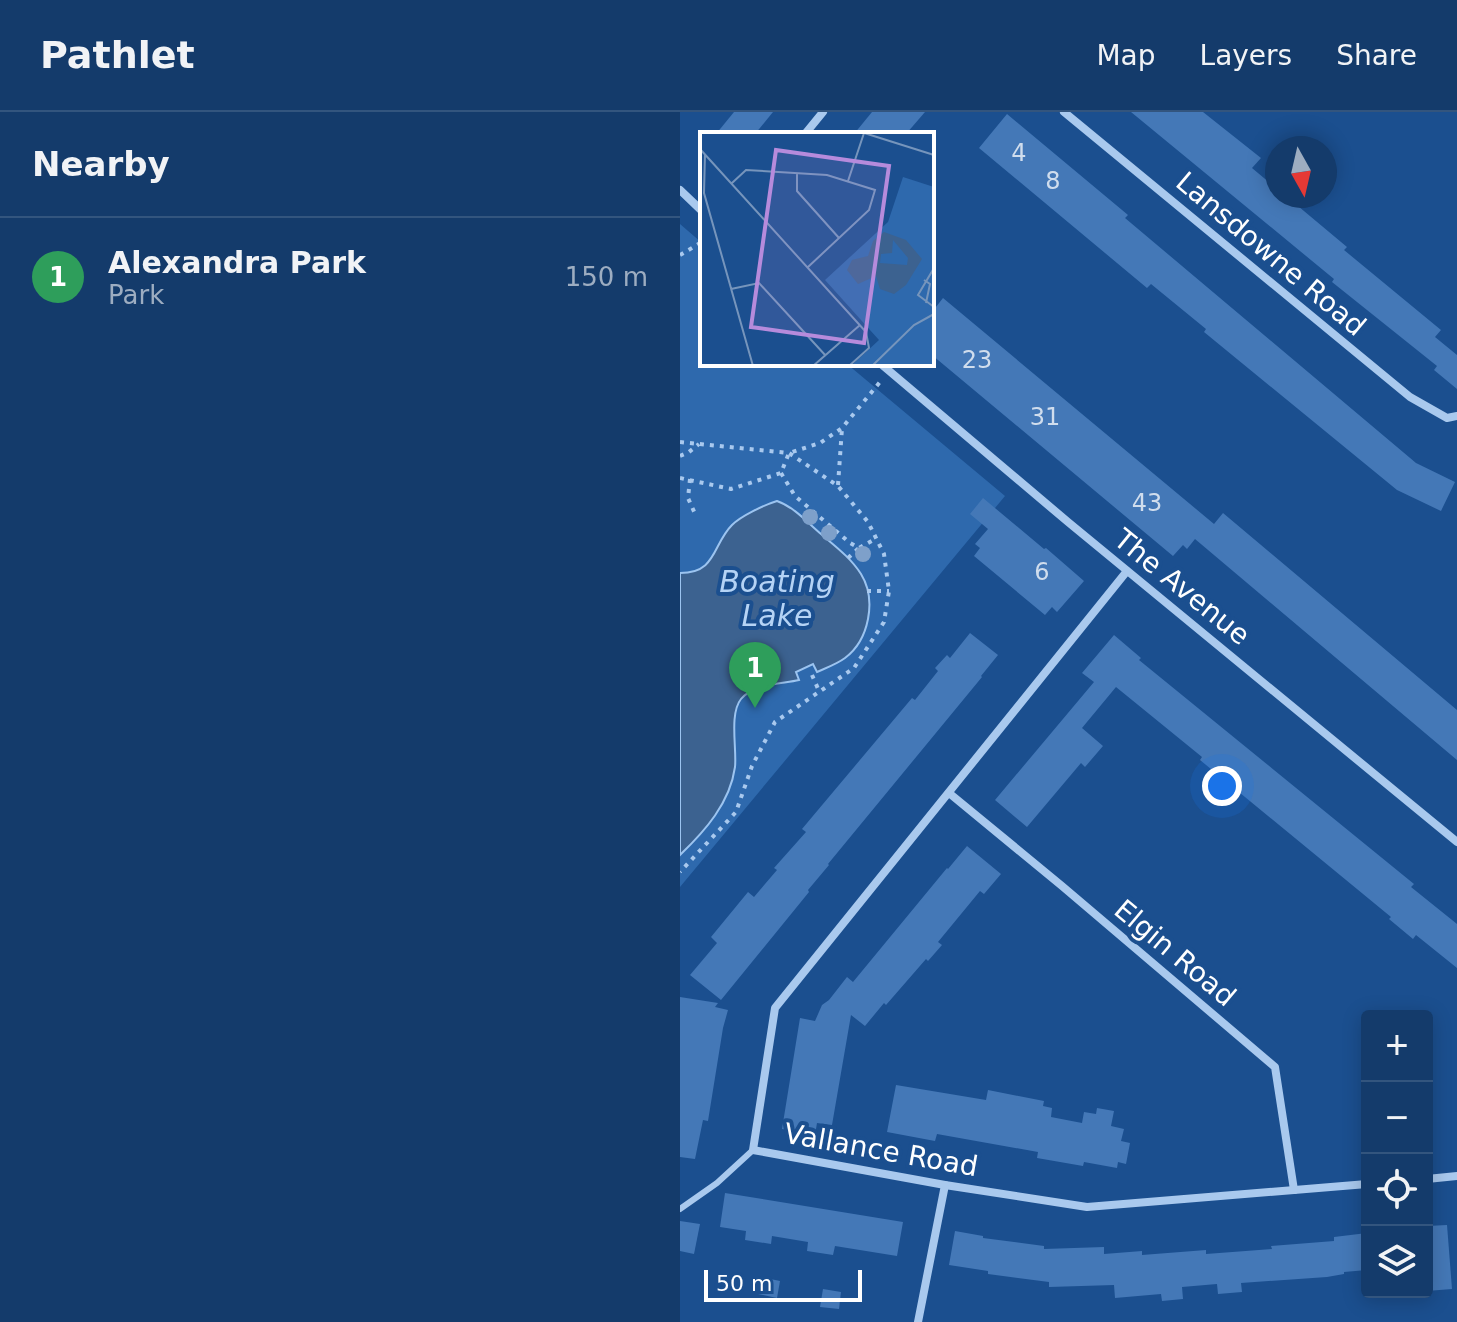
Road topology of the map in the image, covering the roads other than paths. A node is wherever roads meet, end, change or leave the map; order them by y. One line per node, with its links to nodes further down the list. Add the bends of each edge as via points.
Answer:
1 (823, 112): 3 (street)
2 (1064, 112): 7 (street, Lansdowne Road, via 1410,397 1447,418)
3 (807, 132)
4 (680, 190): 5 (street)
5 (700, 209)
6 (885, 367): 8 (street, The Avenue)
7 (1457, 416)
8 (1127, 571): 9 (street, Vallance Road); 10 (street, The Avenue)
9 (949, 793): 11 (street, Vallance Road, via 775,1008); 16 (street, Elgin Road, via 1275,1067)
10 (1457, 842)
11 (753, 1150): 15 (street, Vallance Road); 17 (lane)
12 (1457, 1176): 13 (street)
13 (1433, 1178)
14 (1361, 1184): 16 (street, Vallance Road)
15 (945, 1185): 16 (street, Vallance Road, via 1087,1207); 18 (street)
16 (1294, 1190)
17 (680, 1209)
18 (918, 1322)

